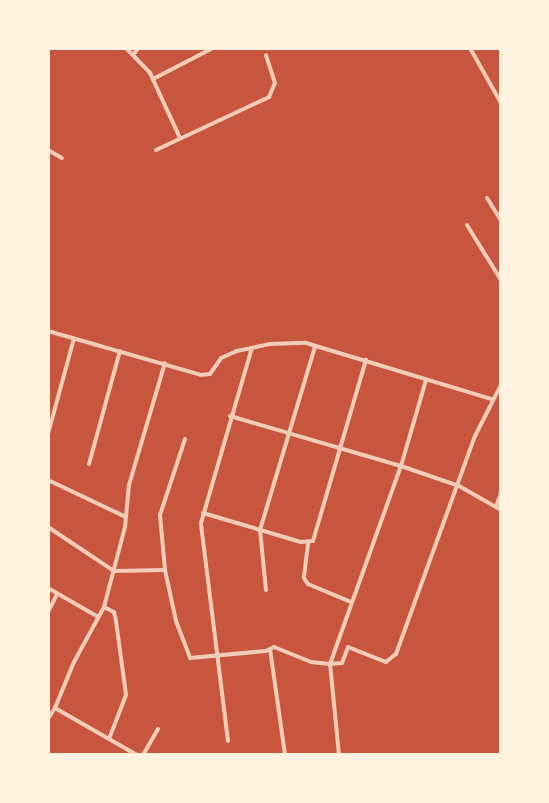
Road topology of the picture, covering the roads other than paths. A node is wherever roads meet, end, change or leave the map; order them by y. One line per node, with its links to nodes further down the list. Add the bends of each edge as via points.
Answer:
1 (126, 48): 5 (street)
2 (138, 48): 5 (street)
3 (213, 48): 7 (street)
4 (470, 48): 9 (street)
5 (133, 55): 7 (street)
6 (266, 55): 11 (street, via 275,83 269,97)
7 (153, 79): 11 (street)
8 (501, 86): 9 (street)
9 (495, 92): 10 (street)
10 (501, 103)
11 (180, 138): 13 (street)
12 (48, 150): 14 (street)
13 (156, 150)
14 (62, 158)
15 (488, 198): 16 (street)
16 (501, 220)
17 (467, 225): 18 (street)
18 (501, 280)
19 (48, 330): 20 (street)
20 (74, 338): 23 (street); 31 (street)
21 (252, 347): 22 (street, via 293,342); 25 (street, via 221,358 205,375); 29 (street)
22 (315, 347): 24 (street); 30 (street)
23 (120, 351): 25 (street); 34 (street)
24 (366, 360): 26 (street); 33 (street)
25 (165, 363): 42 (street, via 129,485)
26 (426, 380): 28 (street); 35 (street)
27 (501, 385): 28 (street)
28 (492, 399): 37 (street)
29 (230, 416): 30 (street); 41 (street)
30 (288, 432): 33 (street); 45 (street)
31 (48, 434)
32 (184, 440): 48 (street, via 160,515)
33 (341, 448): 35 (street); 47 (street, via 318,534)
34 (89, 464)
35 (401, 466): 37 (street); 53 (street)
36 (48, 480): 42 (street)
37 (459, 486): 39 (street); 59 (street, via 396,654 386,662 348,647 342,663)
38 (501, 493): 39 (street)
39 (496, 507): 40 (street)
40 (501, 510)
41 (203, 513): 45 (street); 58 (street, via 201,533)
42 (126, 517): 49 (street)
43 (501, 524): 46 (street)
44 (48, 527): 49 (street)
45 (260, 530): 47 (street); 51 (street)
46 (501, 535)
47 (308, 544): 53 (street, via 304,578 308,584)
48 (165, 570): 49 (street); 58 (street, via 189,658)
49 (114, 571): 54 (street)
50 (48, 588): 52 (street)
51 (266, 590)
52 (57, 593): 55 (street); 56 (street)
53 (351, 602): 59 (street)
54 (104, 607): 56 (street); 63 (street, via 114,612 126,695)
55 (48, 612)
56 (98, 616): 60 (street)
57 (270, 649): 58 (street); 59 (street); 67 (street)
58 (219, 656): 64 (street)
59 (330, 664): 68 (street)
60 (55, 708): 61 (street); 63 (street)
61 (48, 719)
62 (158, 729): 66 (street)
63 (109, 739): 65 (street)
64 (228, 741)
65 (137, 755)
66 (143, 755)
67 (285, 755)
68 (339, 755)

